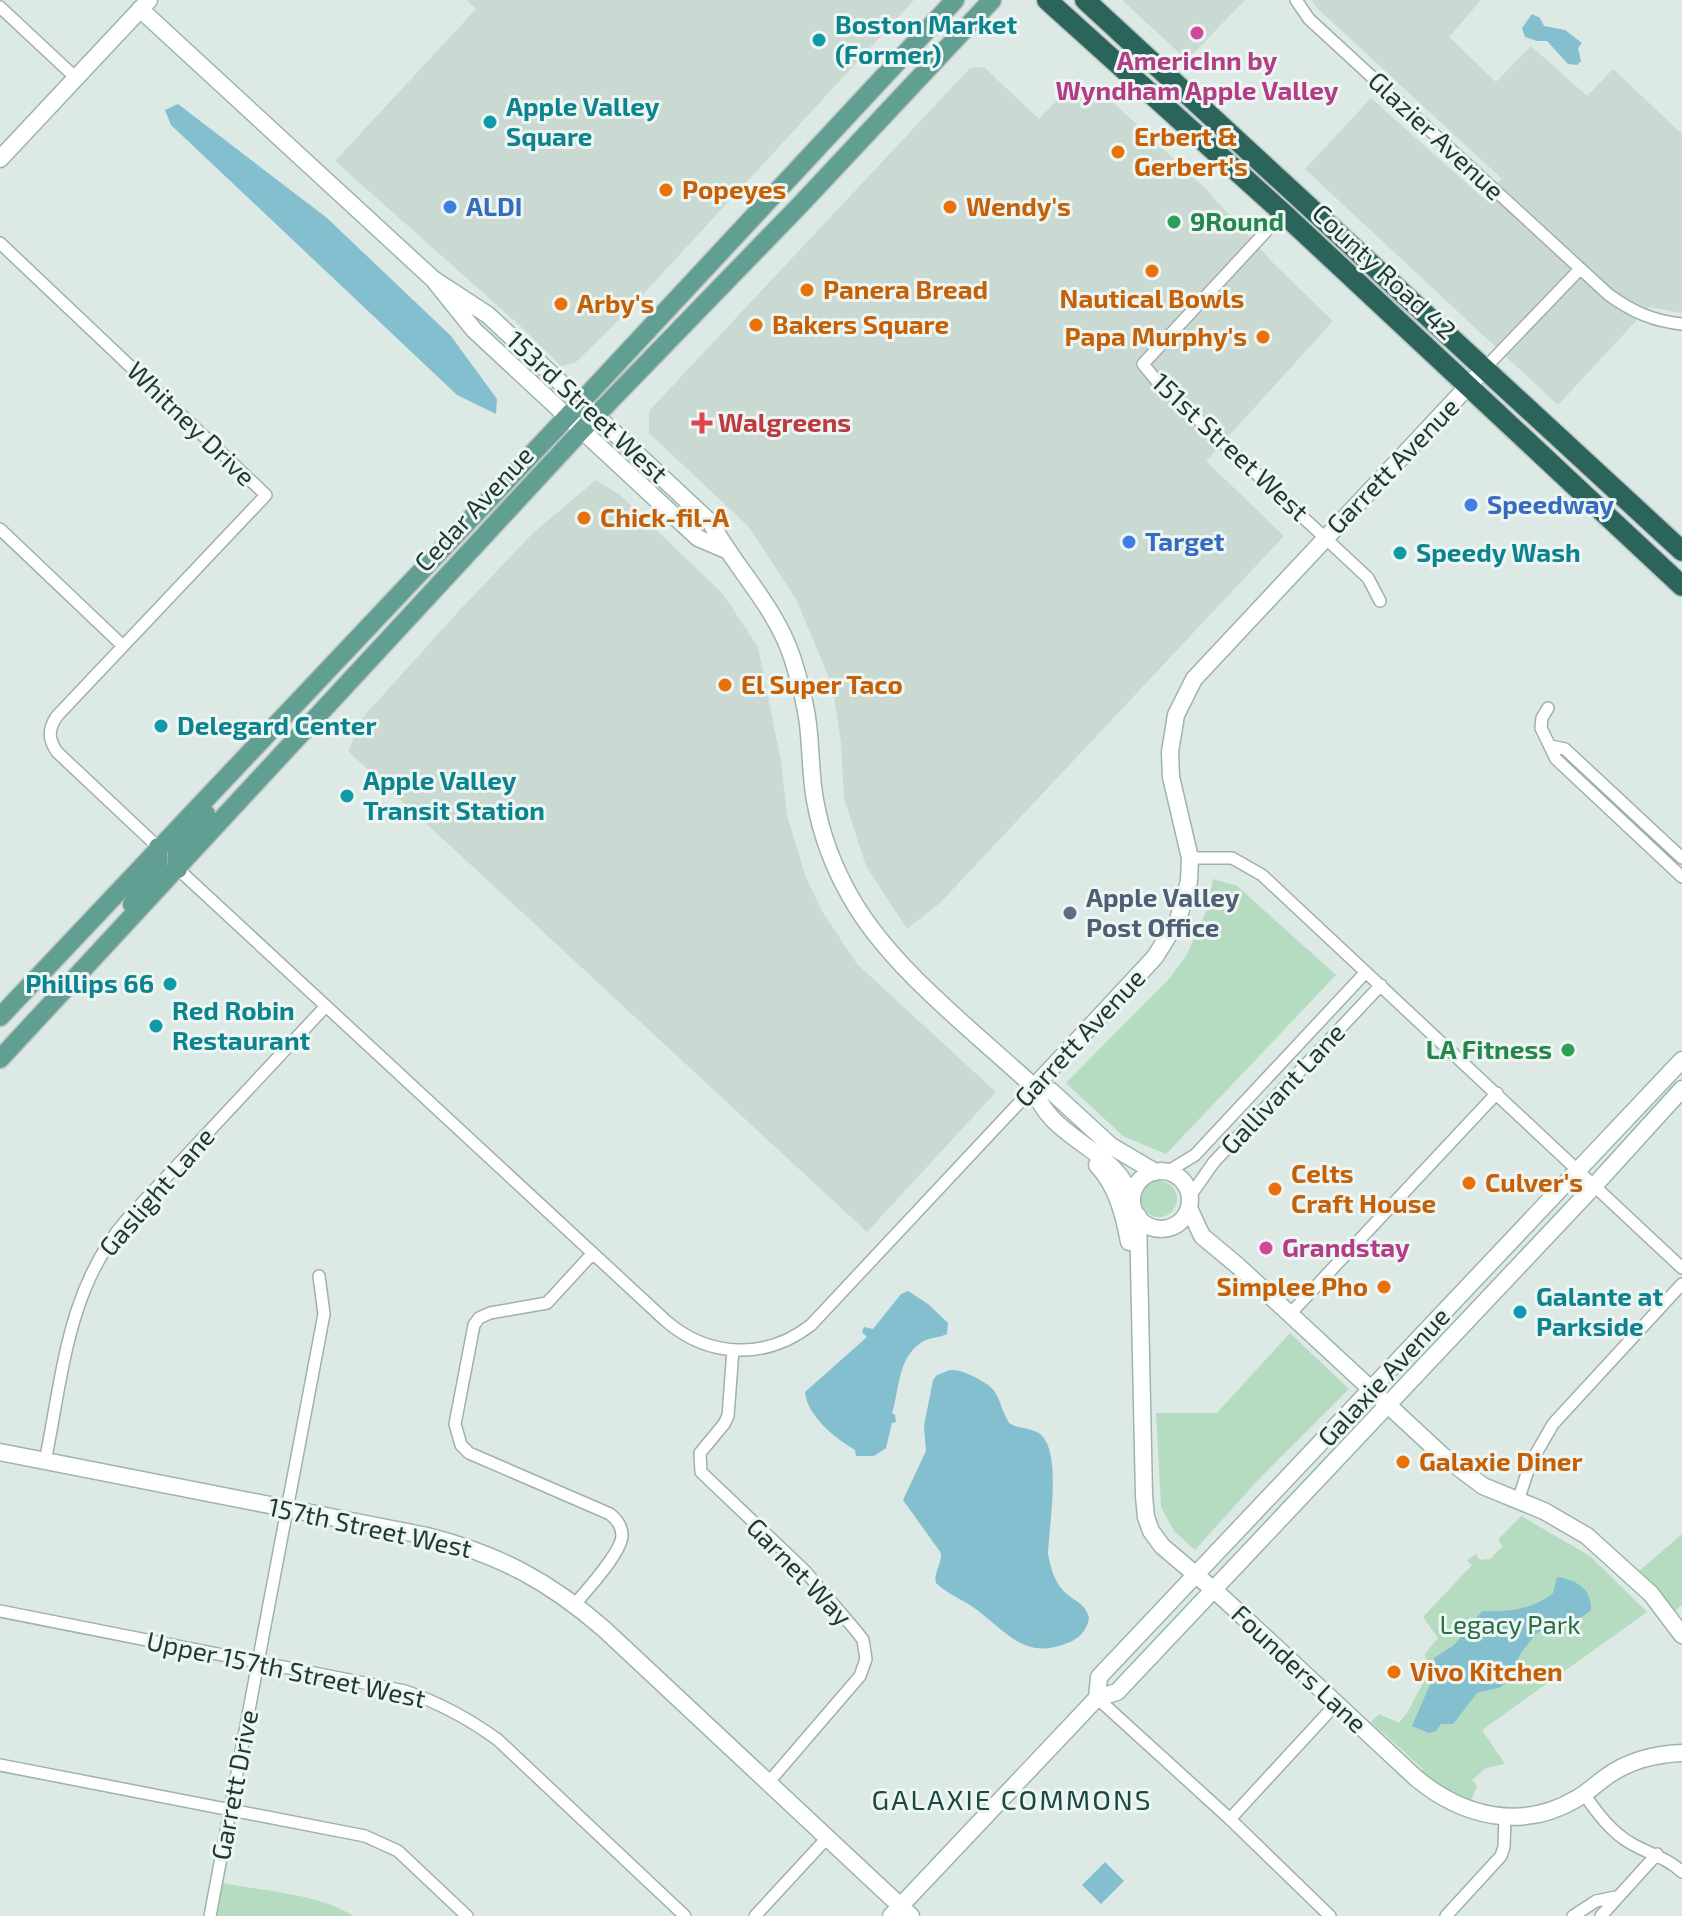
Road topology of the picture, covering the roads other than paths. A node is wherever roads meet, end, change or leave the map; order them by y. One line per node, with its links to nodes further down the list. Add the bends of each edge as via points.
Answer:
1 (955, 0): 17 (main road, Cedar Avenue)
2 (992, 0): 19 (main road, Cedar Avenue)
3 (1047, 0): 10 (highway, County Road 42)
4 (1085, 0): 15 (highway, County Road 42)
5 (1296, 0): 12 (street, Glazier Avenue, via 1309,19)
6 (145, 5): 8 (street); 13 (street, 153rd Street West)
7 (0, 7): 8 (street)
8 (76, 78): 9 (street)
9 (0, 159)
10 (1283, 213): 16 (highway, County Road 42); 22 (street, 151st Street West, via 1143,364)
11 (0, 243): 27 (street, Whitney Drive, via 266,495)
12 (1580, 269): 14 (street, via 1633,311); 15 (street, Garrett Avenue)
13 (433, 279): 17 (street, 153rd Street West, via 488,315); 18 (street, 153rd Street West, via 474,330)
14 (1682, 324)
15 (1484, 369): 16 (street, Garrett Avenue); 24 (highway, County Road 42)
16 (1469, 386): 22 (street, Garrett Avenue); 25 (highway, County Road 42)
17 (581, 402): 18 (main road, Cedar Avenue); 19 (street, 153rd Street West)
18 (567, 416): 20 (street, 153rd Street West); 29 (main road, Cedar Avenue)
19 (596, 416): 20 (main road, Cedar Avenue); 23 (street, 153rd Street West, via 711,523)
20 (582, 430): 23 (street, 153rd Street West, via 698,538); 34 (main road, Cedar Avenue)
21 (0, 529): 27 (street)
22 (1325, 537): 26 (street, 151st Street West, via 1368,578); 32 (street, Garrett Avenue, via 1201,670 1181,703 1172,729 1170,765)
23 (726, 550): 43 (street, 153rd Street West, via 773,614 791,653 806,710 820,825 851,898 902,963)
24 (1682, 551)
25 (1682, 586)
26 (1380, 601)
27 (123, 646): 31 (street, Whitney Drive, via 57,716 50,738 61,757)
28 (1548, 708): 30 (street, via 1541,728)
29 (258, 743): 31 (main road, Cedar Avenue); 34 (main road, via 253,765 177,851)
30 (1551, 746): 33 (street, via 1565,749); 35 (street, via 1556,759)
31 (158, 847): 36 (main road, via 158,866); 40 (main road, Cedar Avenue)
32 (1190, 858): 37 (street, via 1225,857 1250,866); 43 (street, Garrett Avenue, via 1185,899 1161,950)
33 (1682, 858)
34 (178, 869): 36 (main road, Cedar Avenue); 39 (street, Garrett Avenue)
35 (1682, 877)
36 (96, 956): 41 (main road, Cedar Avenue)
37 (1366, 972): 38 (street); 48 (street, Gallivant Lane, via 1195,1155)
38 (1381, 985): 45 (street); 50 (street, Gallivant Lane, via 1214,1162)
39 (326, 1006): 52 (street, Garrett Avenue); 62 (street, Gaslight Lane, via 104,1249 76,1310)
40 (0, 1017)
41 (0, 1059)
42 (1682, 1060): 47 (street, Galaxie Avenue)
43 (1034, 1087): 46 (street, 153rd Street West, via 1039,1104); 48 (street, 153rd Street West, via 1051,1091 1111,1146); 58 (street, Garrett Avenue, via 811,1325 777,1345)
44 (1682, 1089): 49 (street, Galaxie Avenue)
45 (1497, 1093): 47 (street); 57 (street)
46 (1082, 1145): 51 (street, 153rd Street West, via 1119,1173); 55 (street, Founders Lane, via 1116,1192)
47 (1579, 1170): 49 (street); 59 (street, Galaxie Avenue)
48 (1161, 1172): 50 (street, via 1182,1180); 51 (street, via 1136,1186)
49 (1595, 1185): 53 (street); 60 (street, Galaxie Avenue)
50 (1189, 1202): 51 (street, via 1185,1216 1170,1227 1152,1227); 57 (street, via 1202,1236)
51 (1135, 1209): 55 (street, Founders Lane)
52 (593, 1253): 58 (street, Garrett Avenue, via 678,1331 706,1345); 67 (street, via 547,1303 479,1318 471,1332 455,1424 469,1453 618,1522 619,1547)
53 (1682, 1268)
54 (319, 1276): 64 (street, Garrett Drive, via 324,1314)
55 (1138, 1283): 65 (street, Founders Lane, via 1146,1517 1162,1546)
56 (1682, 1284): 63 (street, via 1553,1424 1530,1464)
57 (1290, 1314): 59 (street)
58 (733, 1350): 75 (street, Garnet Way, via 728,1416 700,1453 701,1472 805,1571 863,1640 866,1659 860,1676)
59 (1372, 1389): 60 (street); 65 (street, Galaxie Avenue)
60 (1388, 1404): 63 (street, via 1470,1477); 66 (street, Galaxie Avenue)
61 (0, 1452): 62 (street, 157th Street West)
62 (45, 1462): 64 (street, 157th Street West)
63 (1518, 1501): 69 (street, via 1587,1536 1651,1594)
64 (288, 1509): 67 (street, 157th Street West, via 477,1551 524,1571); 70 (street, Garrett Drive)
65 (1196, 1575): 66 (street, Founders Lane); 71 (street, Galaxie Avenue, via 1099,1677)
66 (1213, 1589): 71 (street, Galaxie Avenue, via 1117,1692); 72 (street, Founders Lane)
67 (575, 1604): 75 (street, 157th Street West)
68 (0, 1611): 70 (street, Upper 157th Street West)
69 (1682, 1635)
70 (260, 1662): 77 (street, Garrett Drive); 87 (street, Upper 157th Street West, via 405,1691 468,1717)
71 (1097, 1698): 79 (street); 84 (street, Galaxie Avenue)
72 (1336, 1704): 78 (street, Founders Lane, via 1437,1795 1473,1812); 79 (street)
73 (1682, 1753): 76 (street, Founders Lane, via 1634,1762)
74 (0, 1765): 77 (street)
75 (768, 1783): 80 (street, 157th Street West)
76 (1584, 1794): 78 (street, Founders Lane, via 1553,1810); 81 (street, via 1613,1830)
77 (231, 1809): 85 (street, Garrett Drive); 86 (street, via 365,1836 398,1851)
78 (1505, 1817): 90 (street, via 1501,1856)
79 (1230, 1819): 89 (street)
80 (827, 1838): 84 (street, 157th Street West); 88 (street)
81 (1657, 1854): 82 (street); 83 (street)
82 (1682, 1872)
83 (1616, 1897): 91 (street, via 1596,1901); 92 (street)
84 (901, 1913)
85 (210, 1916)
86 (467, 1916)
87 (685, 1916)
88 (755, 1916)
89 (1330, 1916)
90 (1446, 1916)
91 (1573, 1916)
92 (1601, 1916)

